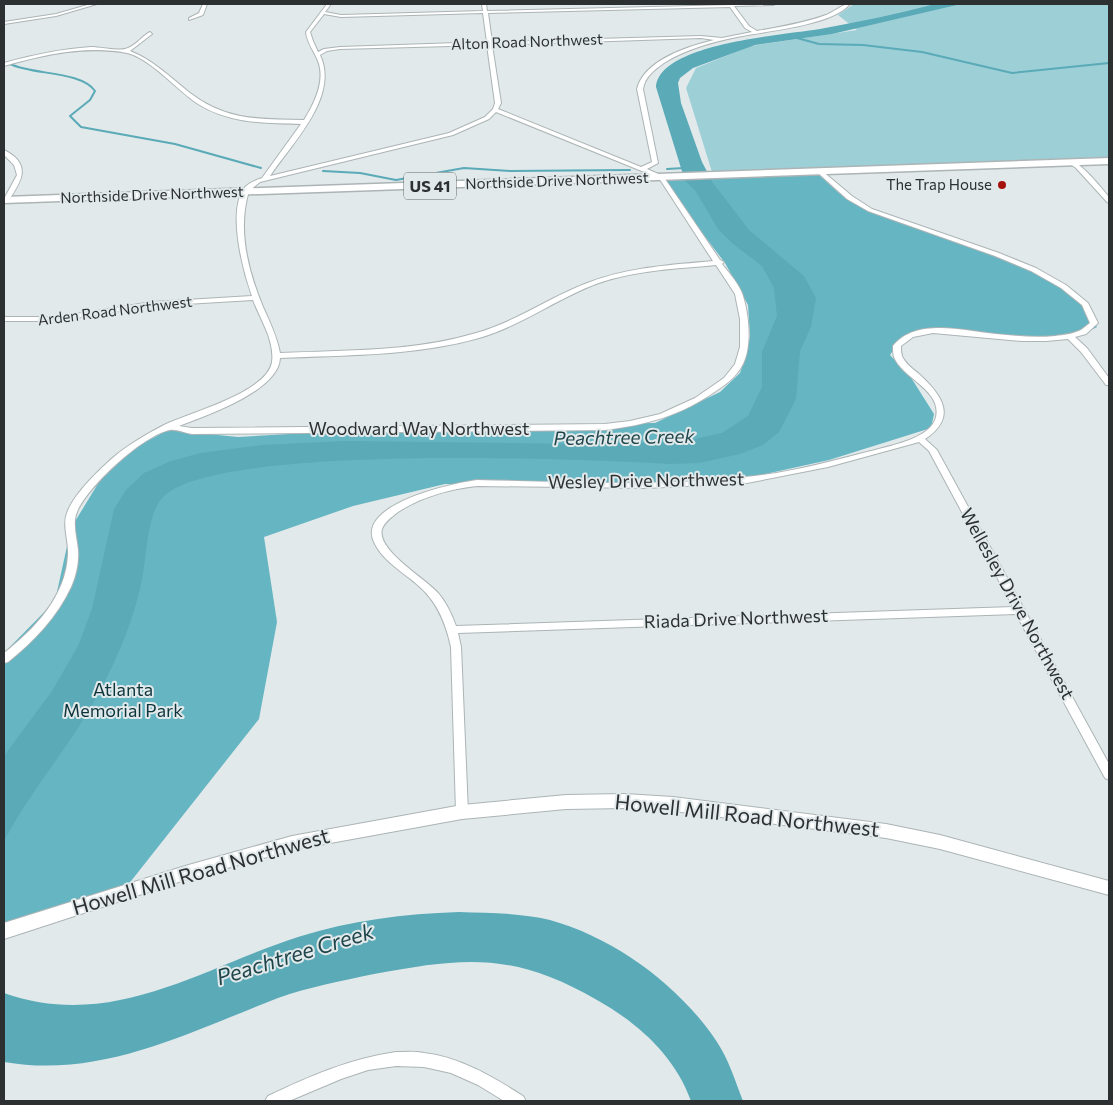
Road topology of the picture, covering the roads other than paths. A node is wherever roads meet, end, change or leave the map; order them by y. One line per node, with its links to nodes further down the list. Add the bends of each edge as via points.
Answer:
1 (96, 4): 12 (street, via 56,15)
2 (205, 4): 11 (street, via 201,14)
3 (329, 4): 9 (street)
4 (484, 4): 8 (street)
5 (731, 4): 6 (street); 8 (street); 14 (street, via 747,28)
6 (773, 4)
7 (848, 4): 14 (street, via 823,17)
8 (485, 12): 10 (street); 17 (street)
9 (324, 13): 10 (street); 13 (street)
10 (341, 16): 13 (street)
11 (191, 19)
12 (4, 22)
13 (315, 23): 18 (street, via 308,32)
14 (756, 32): 16 (street)
15 (150, 33): 20 (street)
16 (722, 39): 17 (street, Alton Road Northwest); 28 (street, via 670,57 654,68 640,84 655,159 655,163)
17 (490, 43): 19 (street, Alton Road Northwest); 23 (street, via 498,103)
18 (314, 45): 19 (street, Alton Road Northwest); 21 (street)
19 (332, 48): 21 (street, Alton Road Northwest)
20 (123, 52): 22 (street, via 60,51); 24 (street, via 143,58 219,113 248,120)
21 (319, 54): 24 (street, via 323,69 322,85)
22 (4, 64)
23 (495, 110): 28 (street); 31 (street, via 477,124 451,134)
24 (304, 122): 31 (street)
25 (4, 152): 35 (street, via 20,170 19,180)
26 (1109, 161): 27 (main road, Northside Drive Northwest / US 41)
27 (1071, 162): 29 (main road, Northside Drive Northwest / US 41); 36 (street)
28 (642, 169): 30 (street)
29 (819, 171): 30 (main road, Northside Drive Northwest / US 41); 40 (street, Wesley Drive Northwest, via 841,192 868,208 1005,257 1060,285 1094,317 1090,330)
30 (661, 177): 32 (main road, Northside Drive Northwest / US 41); 37 (street, Woodward Way Northwest)
31 (265, 180): 32 (main road); 33 (street, via 249,186); 34 (main road)
32 (276, 191): 33 (main road, Northside Drive Northwest / US 41)
33 (245, 192): 34 (main road, Northside Drive Northwest / US 41); 38 (street, via 241,222 245,258)
34 (210, 194): 35 (main road, Northside Drive Northwest / US 41)
35 (5, 200)
36 (1109, 201)
37 (720, 262): 41 (street, via 607,278 502,327 454,342 405,349); 43 (street, Woodward Way Northwest, via 735,284 742,304 744,347 739,364 727,380 709,394 648,421 585,428 192,431)
38 (256, 298): 39 (street, Arden Road Northwest, via 152,304 50,320); 41 (street)
39 (4, 319)
40 (1071, 338): 42 (street); 44 (street, Wesley Drive Northwest, via 1046,340 939,331 920,332 906,338 897,346 898,357 932,393 940,408 936,425)
41 (277, 356): 43 (street, via 273,371 257,386)
42 (1109, 383)
43 (167, 427): 47 (street, via 124,453 76,504 69,521 73,555 71,572 62,595 46,618)
44 (920, 438): 45 (street, Wellesley Drive Northwest, via 933,450); 46 (street, Wesley Drive Northwest, via 822,467 745,480 668,484 477,483 433,491 386,514 379,521 377,530 385,554 433,594 446,612)
45 (1020, 610): 46 (street, Riada Drive Northwest); 48 (street, Wellesley Drive Northwest)
46 (453, 630): 49 (street, Wesley Drive Northwest)
47 (4, 659)
48 (1109, 774)
49 (462, 812): 50 (main road, Howell Mill Road Northwest, via 566,802 625,801 830,822 940,842); 51 (main road, Howell Mill Road Northwest, via 284,845)
50 (1109, 888)
51 (4, 931)
52 (272, 1101): 53 (street, via 362,1064 394,1057 426,1058 461,1068)
53 (518, 1101)

